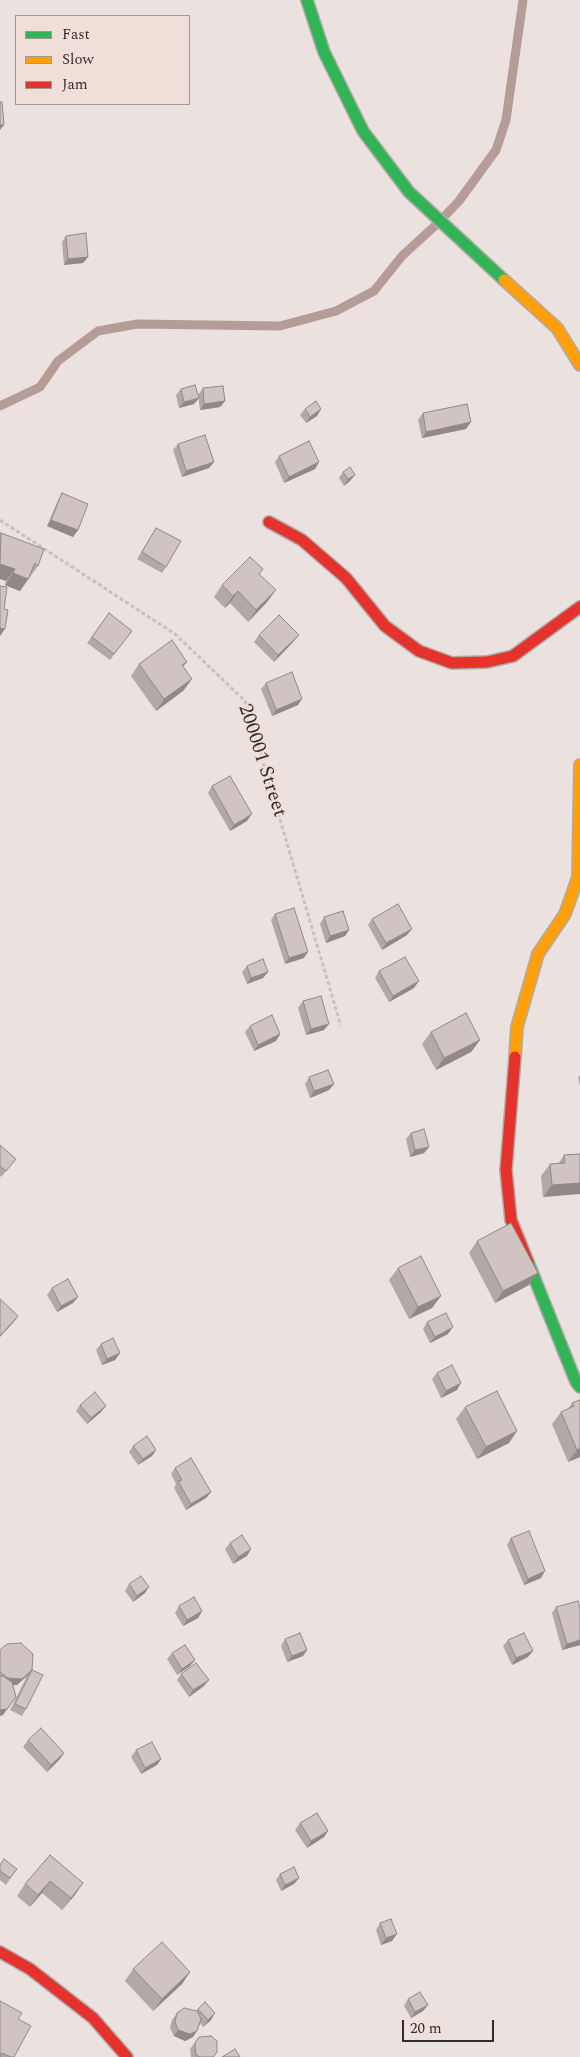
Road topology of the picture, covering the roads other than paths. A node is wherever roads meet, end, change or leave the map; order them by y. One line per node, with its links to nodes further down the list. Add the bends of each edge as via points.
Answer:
1 (307, 0): 2 (street, via 324,52 363,131 409,192 557,328)
2 (580, 365)
3 (268, 522): 4 (street, via 302,540 346,578 385,626 419,650 452,663 488,662 513,656)
4 (580, 607)
5 (580, 765): 6 (street, via 578,877 565,914 538,954 517,1027 506,1170 511,1220)
6 (580, 1388)
7 (0, 1952): 8 (street, via 30,1969 93,2018)
8 (127, 2057)

